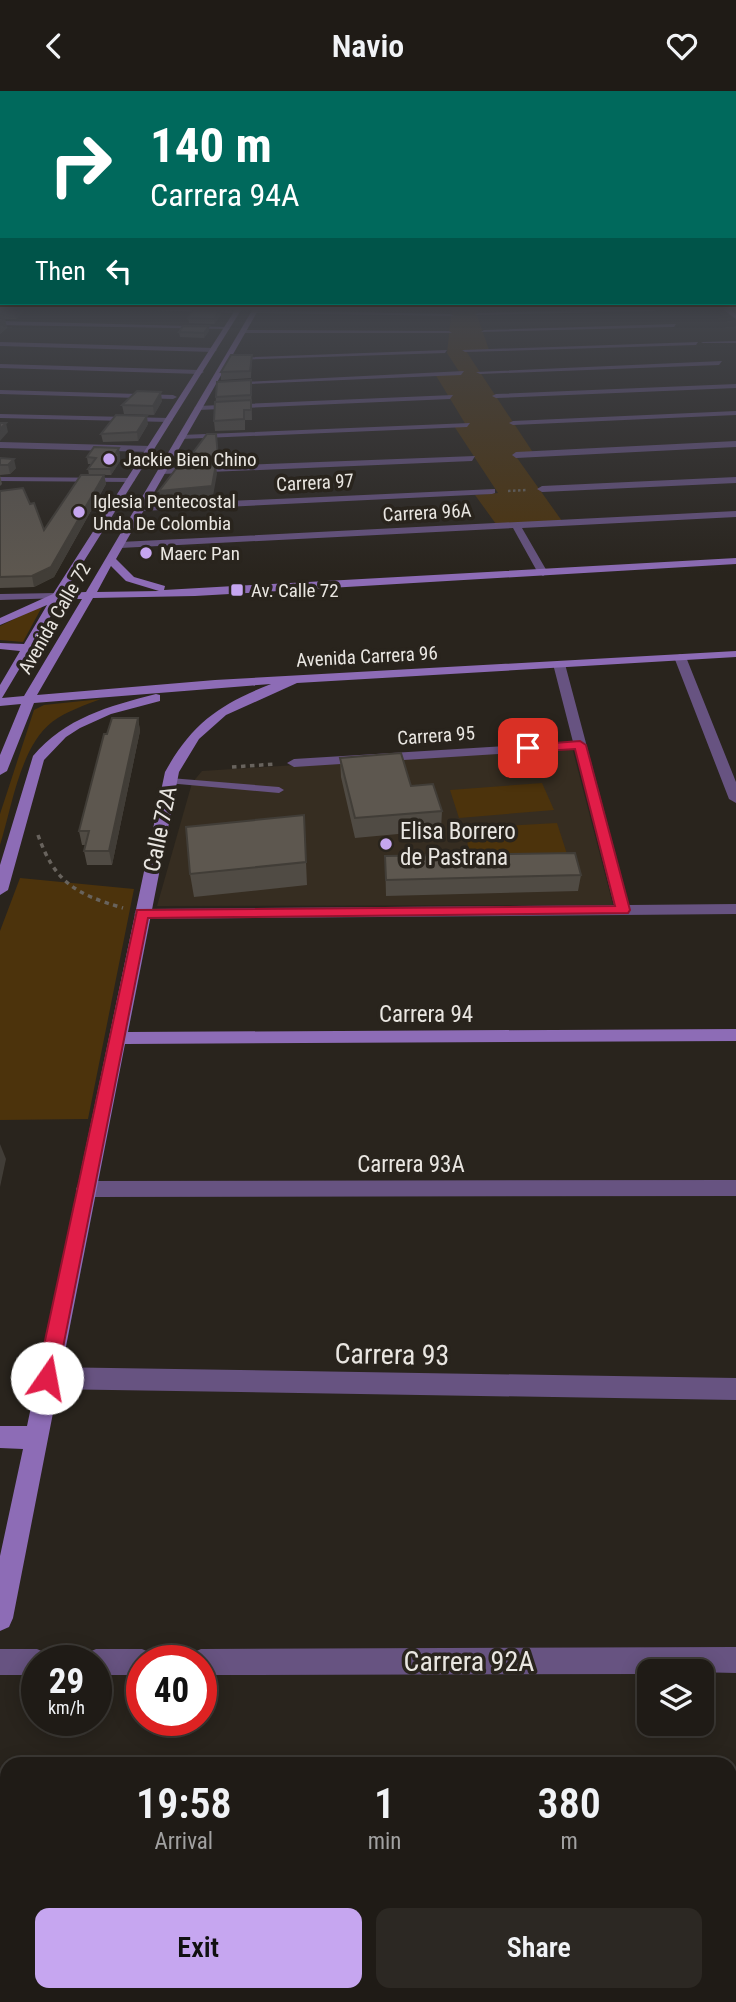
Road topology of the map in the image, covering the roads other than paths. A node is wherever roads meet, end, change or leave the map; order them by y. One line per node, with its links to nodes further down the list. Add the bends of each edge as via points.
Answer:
1 (145, 396): 4 (street)
2 (185, 396): 9 (main road, Avenida Calle 72)
3 (205, 396): 6 (main road, Avenida Calle 72)
4 (173, 397)
5 (450, 397): 6 (street)
6 (198, 408): 12 (main road, Avenida Calle 72)
7 (736, 412): 10 (street)
8 (0, 416): 9 (street)
9 (169, 421): 15 (main road, Avenida Calle 72)
10 (513, 422)
11 (467, 425): 12 (street)
12 (181, 437): 18 (main road, Avenida Calle 72)
13 (736, 444): 16 (street)
14 (0, 445): 15 (street)
15 (151, 449): 20 (main road, Avenida Calle 72)
16 (516, 455)
17 (472, 458): 18 (street)
18 (162, 471): 24 (main road, Avenida Calle 72)
19 (0, 479): 20 (lane)
20 (132, 480): 33 (main road, Avenida Calle 72)
21 (736, 480): 22 (street)
22 (542, 489)
23 (492, 491): 24 (street, Carrera 97)
24 (141, 508): 27 (main road, Avenida Calle 72)
25 (736, 514): 26 (street, Carrera 96A)
26 (516, 525): 27 (street, Carrera 96A); 30 (street)
27 (120, 545): 28 (main road, Avenida Calle 72)
28 (111, 560): 31 (main road, via 136,582); 32 (main road, Avenida Calle 72)
29 (736, 561): 30 (main road)
30 (543, 572): 31 (main road)
31 (195, 593): 32 (main road)
32 (89, 595): 33 (main road); 44 (main road, Avenida Calle 72)
33 (57, 596): 34 (street); 35 (main road); 37 (main road, Avenida Calle 72)
34 (0, 597)
35 (0, 622)
36 (0, 646): 37 (main road)
37 (28, 648): 43 (main road, Avenida Calle 72)
38 (736, 654): 39 (main road, Avenida Carrera 96)
39 (680, 657): 40 (main road, Avenida Carrera 96); 51 (street)
40 (559, 664): 41 (main road, Avenida Carrera 96); 46 (street)
41 (294, 680): 42 (main road, Avenida Carrera 96); 49 (main road, Calle 72A, via 259,693 203,724 181,751)
42 (215, 684): 44 (main road, Avenida Carrera 96); 52 (main road, via 110,710 47,745 38,759)
43 (0, 695)
44 (29, 699): 45 (main road, Avenida Carrera 96); 48 (main road, Avenida Calle 72)
45 (0, 702)
46 (580, 745): 47 (street, Carrera 95); 54 (street)
47 (294, 763)
48 (0, 771)
49 (170, 781): 50 (lane); 55 (main road, Calle 72A)
50 (279, 790)
51 (736, 799)
52 (0, 890)
53 (736, 909): 54 (street)
54 (623, 910): 55 (street)
55 (142, 914): 57 (main road, Calle 72A)
56 (736, 1035): 57 (main road, Carrera 94)
57 (117, 1038): 59 (main road, Calle 72A)
58 (736, 1188): 59 (street, Carrera 93A)
59 (86, 1189): 60 (main road, Calle 72A)
60 (47, 1378): 61 (street, Carrera 93); 63 (main road, Calle 72A)
61 (736, 1389)
62 (0, 1437): 63 (main road)
63 (36, 1438): 64 (main road, Calle 72A)
64 (0, 1618)
65 (736, 1660): 66 (street, Carrera 92A)
66 (217, 1661)
67 (0, 1662): 68 (street)
68 (21, 1662)

